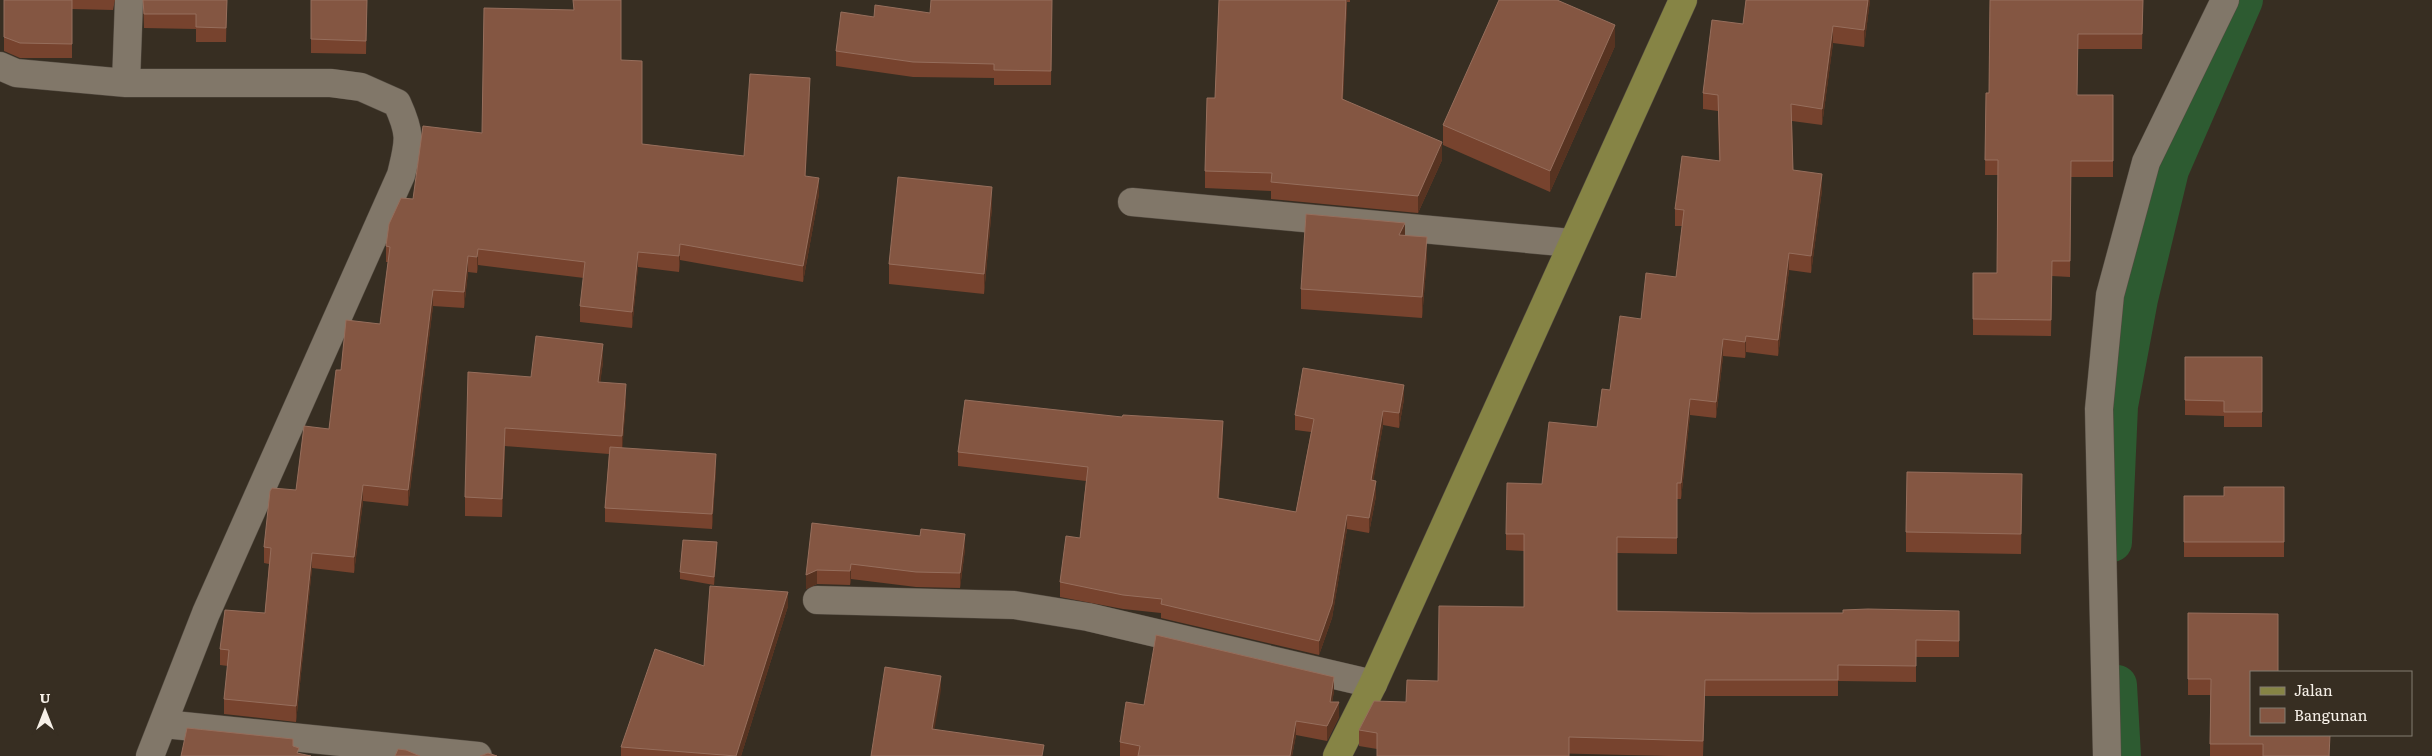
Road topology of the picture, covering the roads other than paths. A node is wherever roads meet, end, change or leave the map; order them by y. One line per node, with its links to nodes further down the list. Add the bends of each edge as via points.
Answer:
1 (129, 0): 5 (street)
2 (1683, 0): 7 (main road)
3 (2225, 0): 14 (street, via 2146,162 2110,296 2099,409)
4 (0, 66): 5 (street, via 16,73)
5 (126, 83): 10 (street, via 331,83 360,87 397,103 409,141 401,175 206,613)
6 (1132, 202): 7 (street)
7 (1571, 243): 9 (main road)
8 (816, 600): 9 (street, via 1023,607 1088,617)
9 (1373, 684): 13 (main road)
10 (164, 724): 11 (street); 12 (street)
11 (150, 756)
12 (478, 756)
13 (1337, 756)
14 (2107, 756)

